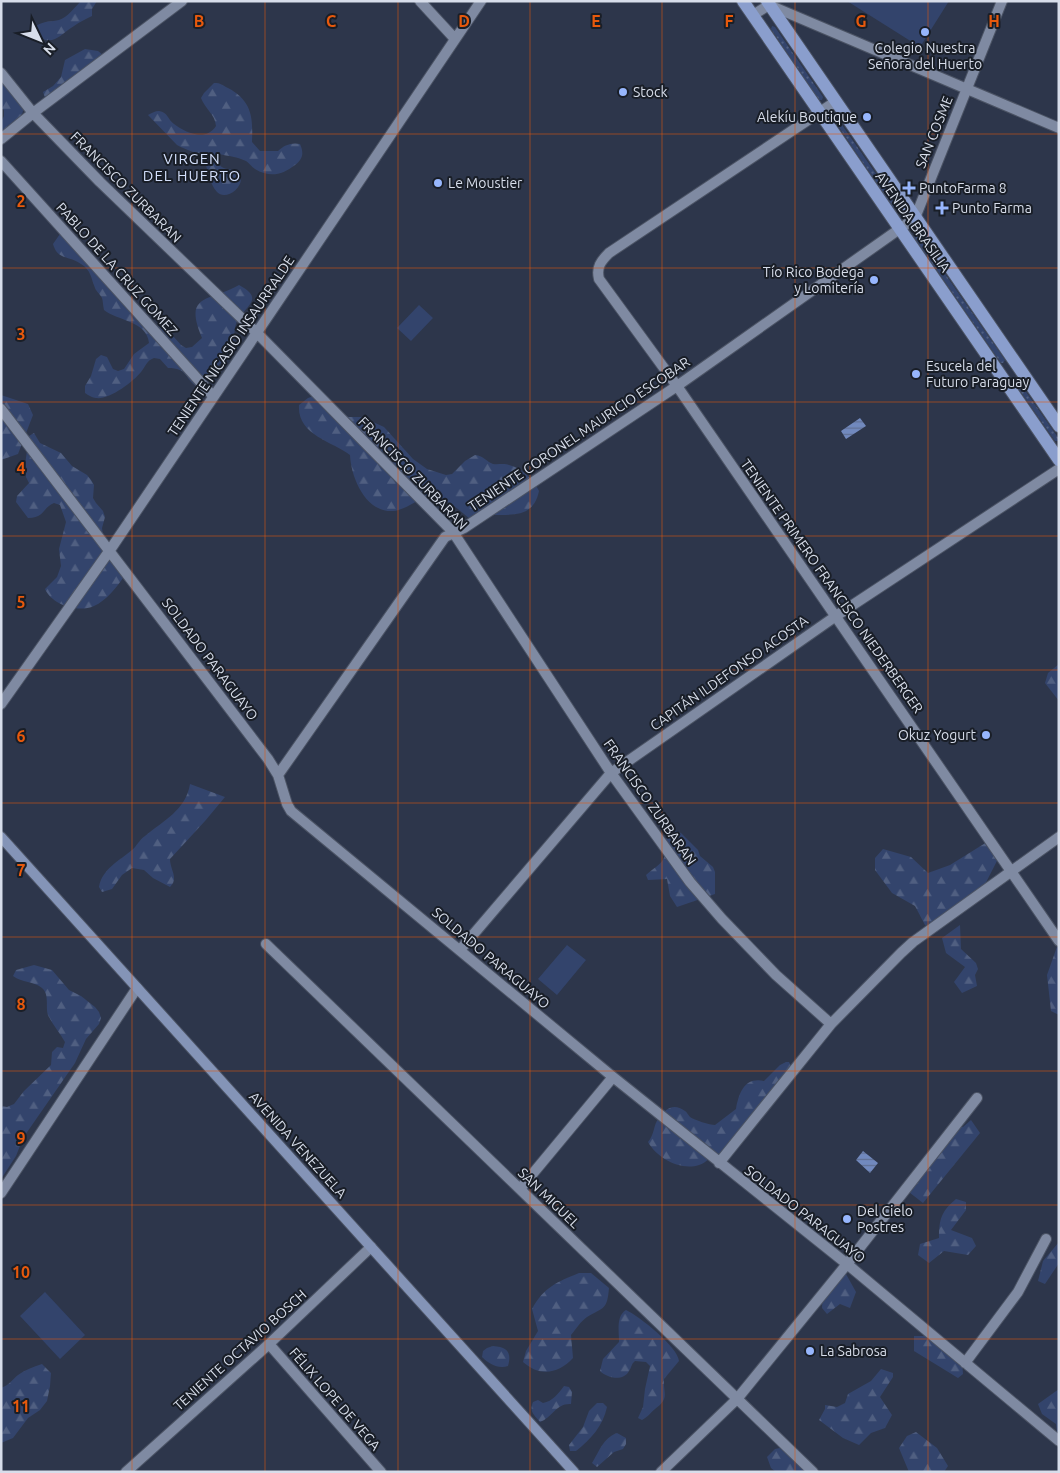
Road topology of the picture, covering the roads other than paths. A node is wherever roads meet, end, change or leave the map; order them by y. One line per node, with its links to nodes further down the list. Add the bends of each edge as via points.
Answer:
1 (182, 1): 12 (street)
2 (420, 1): 8 (street)
3 (481, 1): 8 (street, TENIENTE NICASIO INSAURRALDE)
4 (743, 1): 7 (main road, AVENIDA BRASILIA)
5 (1002, 1): 10 (street, SAN COSME)
6 (768, 3): 7 (street); 10 (street); 11 (main road, AVENIDA BRASILIA)
7 (752, 15): 13 (main road, AVENIDA BRASILIA)
8 (455, 39): 19 (street, TENIENTE NICASIO INSAURRALDE)
9 (1, 73): 12 (street, FRANCISCO ZURBARAN)
10 (966, 90): 14 (street); 17 (street, SAN COSME)
11 (836, 102): 13 (street); 17 (main road, AVENIDA BRASILIA)
12 (33, 113): 15 (street); 19 (street, FRANCISCO ZURBARAN)
13 (819, 113): 18 (main road, AVENIDA BRASILIA); 22 (street, TENIENTE PRIMERO FRANCISCO NIEDERBERGER, via 602,260 599,279)
14 (1059, 128)
15 (1, 139)
16 (1, 161): 23 (street, PABLO DE LA CRUZ GOMEZ)
17 (915, 218): 18 (street, TENIENTE CORONEL MAURICIO ESCOBAR); 20 (main road, AVENIDA BRASILIA)
18 (900, 230): 21 (main road, AVENIDA BRASILIA); 22 (street, TENIENTE CORONEL MAURICIO ESCOBAR)
19 (257, 333): 23 (street, TENIENTE NICASIO INSAURRALDE); 28 (street, FRANCISCO ZURBARAN)
20 (1022, 372): 21 (main road); 25 (main road, AVENIDA BRASILIA)
21 (1005, 382): 26 (main road, AVENIDA BRASILIA)
22 (677, 386): 28 (street, TENIENTE CORONEL MAURICIO ESCOBAR, via 464,528); 30 (street, TENIENTE PRIMERO FRANCISCO NIEDERBERGER)
23 (213, 396): 29 (street, TENIENTE NICASIO INSAURRALDE)
24 (1, 410): 29 (street, SOLDADO PARAGUAYO)
25 (1059, 426)
26 (1059, 460)
27 (1059, 469): 30 (street, CAPITÁN ILDEFONSO ACOSTA)
28 (453, 532): 32 (street, FRANCISCO ZURBARAN); 33 (street, TENIENTE CORONEL MAURICIO ESCOBAR, via 443,540)
29 (110, 550): 31 (street, TENIENTE NICASIO INSAURRALDE); 33 (street, SOLDADO PARAGUAYO)
30 (836, 616): 32 (street, CAPITÁN ILDEFONSO ACOSTA); 36 (street, TENIENTE PRIMERO FRANCISCO NIEDERBERGER)
31 (1, 704)
32 (610, 772): 39 (street, CAPITÁN ILDEFONSO ACOSTA); 41 (street, FRANCISCO ZURBARAN, via 706,901 776,975)
33 (278, 775): 39 (street, SOLDADO PARAGUAYO, via 291,811)
34 (1, 837): 40 (main road, AVENIDA VENEZUELA)
35 (1059, 837): 36 (street)
36 (1012, 871): 37 (street, TENIENTE PRIMERO FRANCISCO NIEDERBERGER); 41 (street, via 912,942)
37 (1059, 941)
38 (266, 944): 45 (street, SAN MIGUEL)
39 (460, 950): 42 (street, SOLDADO PARAGUAYO)
40 (137, 988): 46 (street); 48 (main road, AVENIDA VENEZUELA)
41 (832, 1024): 44 (street)
42 (612, 1077): 44 (street, SOLDADO PARAGUAYO); 45 (street)
43 (977, 1098): 49 (street)
44 (719, 1163): 49 (street, SOLDADO PARAGUAYO)
45 (520, 1189): 52 (street, SAN MIGUEL)
46 (1, 1193)
47 (1046, 1239): 51 (street, via 1018,1292)
48 (371, 1247): 50 (street, TENIENTE OCTAVIO BOSCH); 56 (main road, AVENIDA VENEZUELA)
49 (847, 1264): 51 (street, SOLDADO PARAGUAYO); 52 (street)
50 (269, 1344): 54 (street, FÉLIX LOPE DE VEGA); 55 (street, TENIENTE OCTAVIO BOSCH)
51 (965, 1363): 53 (street, SOLDADO PARAGUAYO)
52 (736, 1399): 57 (street); 58 (street, SAN MIGUEL)
53 (1059, 1441)
54 (379, 1471)
55 (126, 1472)
56 (574, 1472)
57 (661, 1472)
58 (813, 1472)

